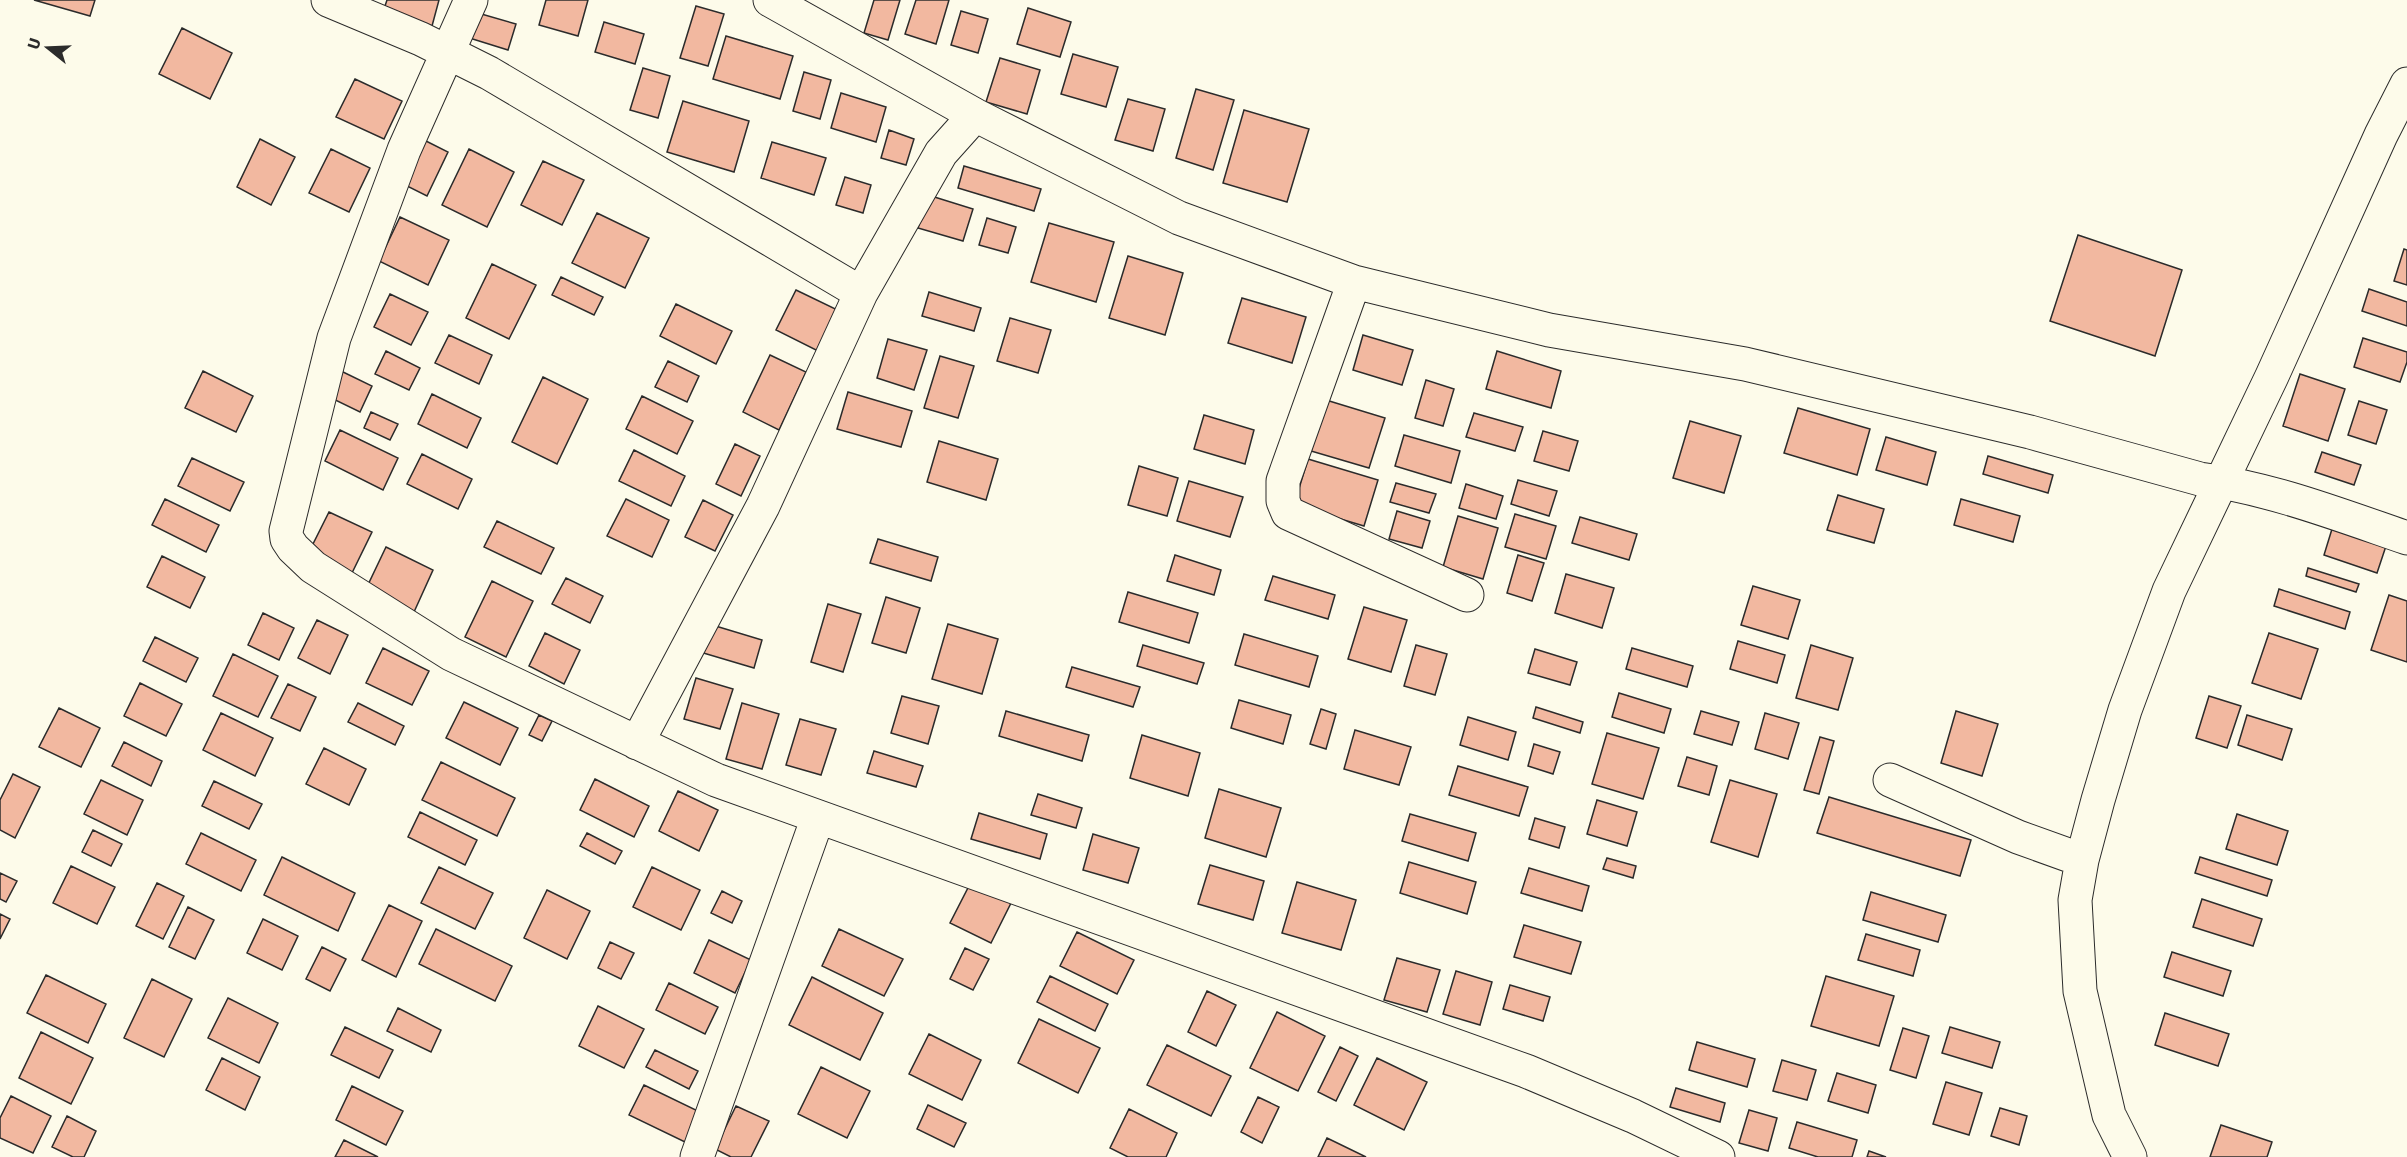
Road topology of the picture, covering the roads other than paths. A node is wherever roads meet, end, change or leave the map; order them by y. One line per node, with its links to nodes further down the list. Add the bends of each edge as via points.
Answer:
1 (328, 0): 4 (street)
2 (471, 0): 4 (street)
3 (770, 0): 6 (street)
4 (447, 52): 8 (street); 12 (street, via 404,150 334,338 287,539 314,567 451,654)
5 (2407, 84): 9 (street)
6 (975, 115): 7 (street, via 1179,218); 8 (street, via 941,153)
7 (1354, 282): 9 (street, via 1549,330 1745,364 2030,432); 11 (street, via 1283,481 1283,501 1288,513)
8 (861, 293): 12 (street, via 763,506)
9 (2210, 480): 10 (street, via 2318,508); 15 (street, via 2129,699)
10 (2407, 538)
11 (1467, 595)
12 (637, 743): 14 (street, via 716,780)
13 (1890, 780): 15 (street, via 2018,837)
14 (818, 817): 16 (street); 17 (street, via 1526,1071)
15 (2076, 858): 18 (street, via 2080,991 2109,1115)
16 (697, 1157)
17 (1718, 1157)
18 (2130, 1157)

